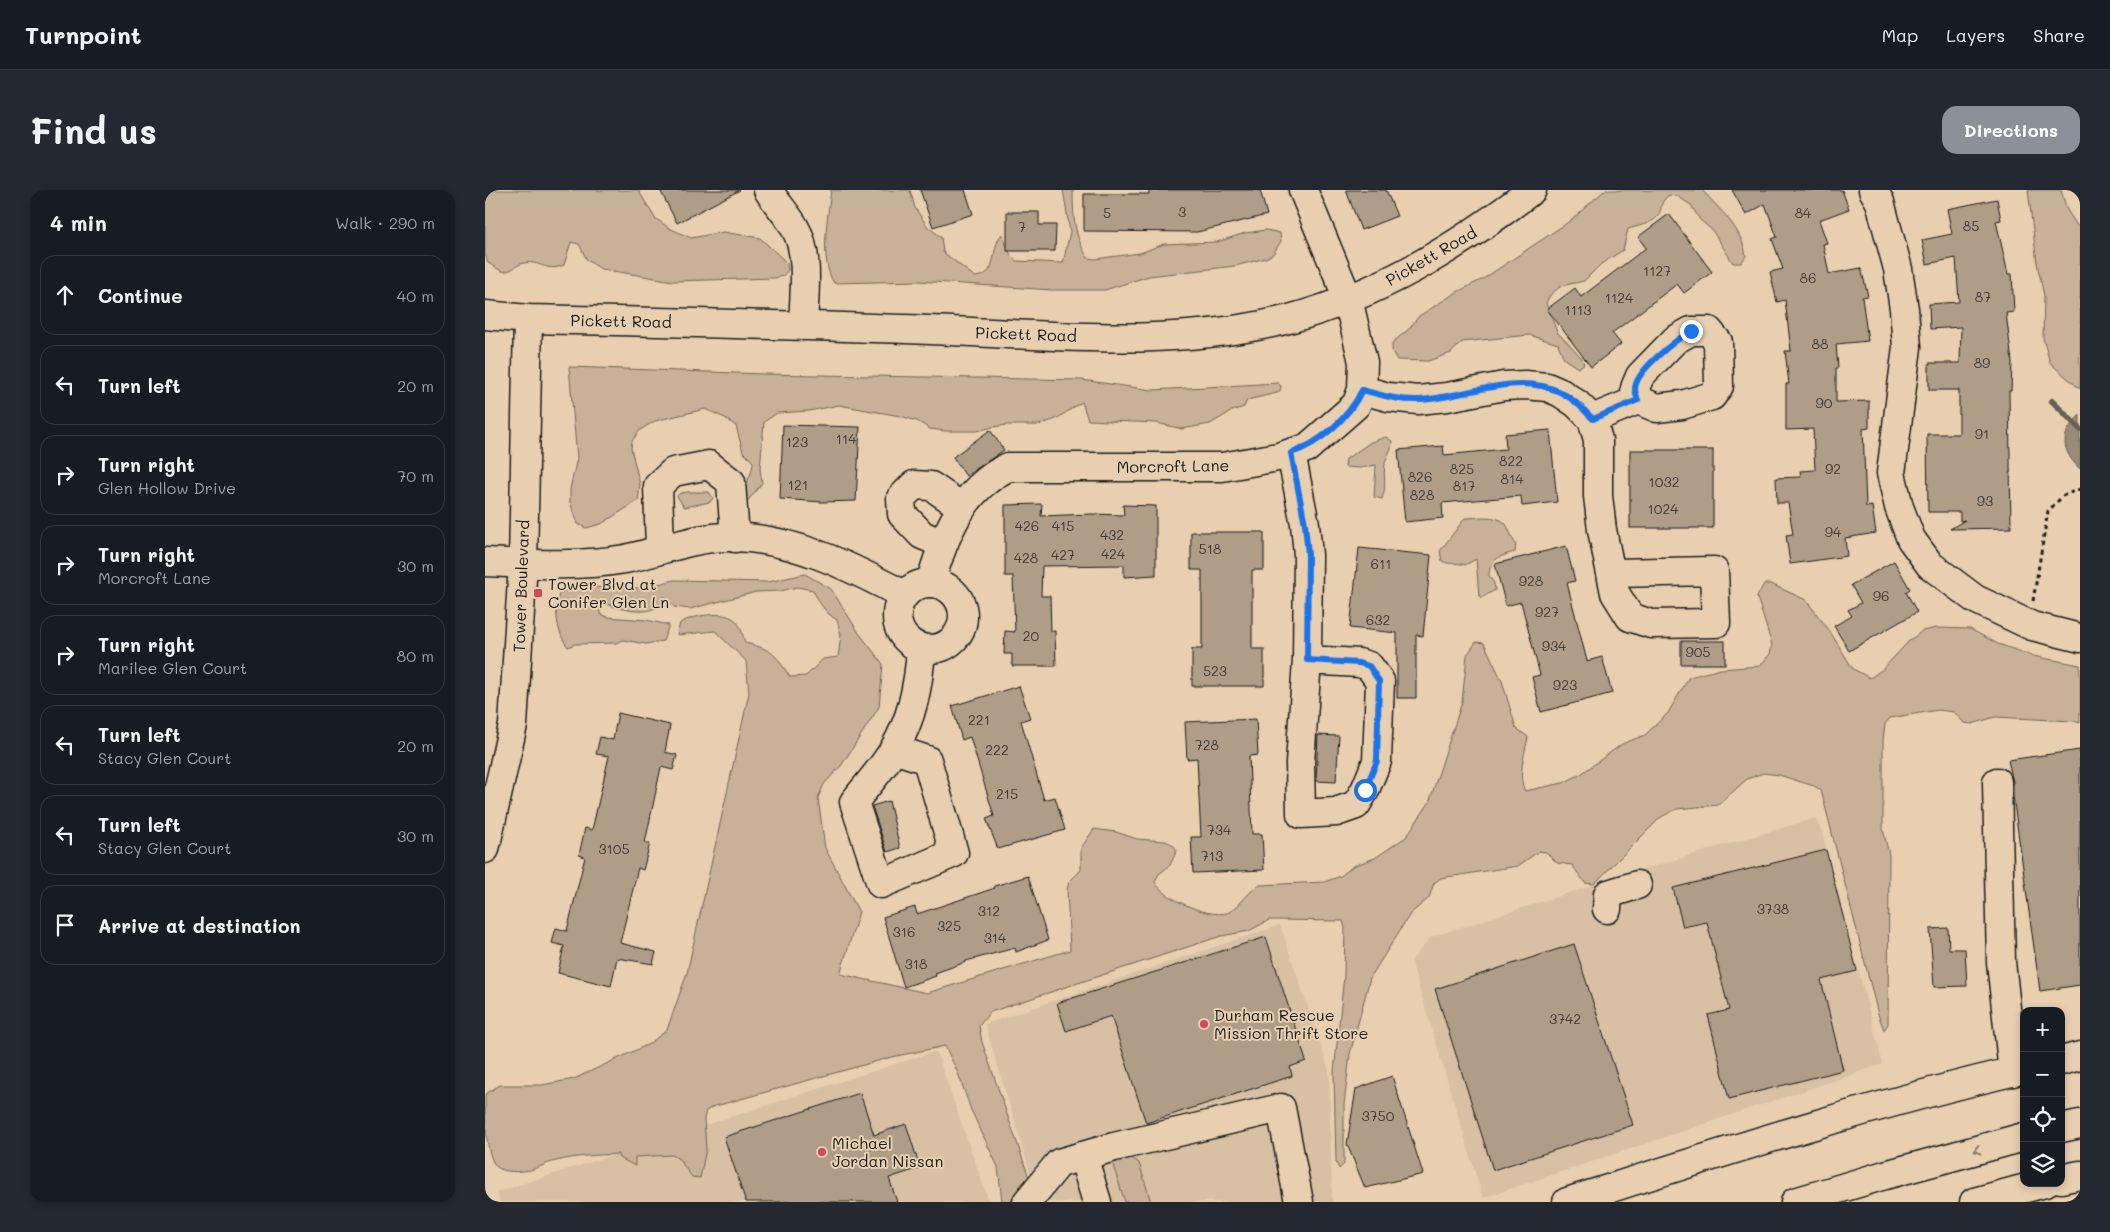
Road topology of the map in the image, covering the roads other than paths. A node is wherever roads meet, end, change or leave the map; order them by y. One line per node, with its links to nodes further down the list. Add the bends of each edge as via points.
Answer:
1 (768, 190): 8 (street, via 795,228 802,245)
2 (1303, 190): 5 (street, Morcroft Lane)
3 (1533, 190): 5 (street, Pickett Road, via 1461,240 1386,284)
4 (1873, 190): 22 (street, via 1880,202 1895,259 1904,309 1907,347 1891,473 1911,539 1930,565 1975,599 2032,626)
5 (1348, 299): 8 (street, Pickett Road, via 1290,318 1241,329 1172,337 1115,338); 9 (street, Morcroft Lane, via 1363,362)
6 (485, 315): 7 (street, Pickett Road)
7 (528, 319): 8 (street, Pickett Road); 18 (street, Tower Boulevard)
8 (803, 325)
9 (1362, 390): 11 (street, via 1418,400 1504,386 1547,387 1577,404); 12 (street, Morcroft Lane, via 1355,405 1333,427 1307,448)
10 (1638, 400): 11 (street)
11 (1593, 419): 19 (street, via 1598,440 1598,496)
12 (1291, 453): 13 (street, Morcroft Lane, via 1222,467 1008,467 994,474); 24 (street, via 1308,555)
13 (962, 507): 15 (street, Morcroft Lane); 15 (street, via 931,486 913,485 901,498 902,514 922,535)
14 (735, 538): 16 (street, via 704,539); 16 (street, via 731,482 709,465 673,472 658,486); 21 (street, via 815,552)
15 (943, 544): 20 (street, Morcroft Lane)
16 (660, 550): 18 (street, via 602,562)
17 (485, 562): 18 (street)
18 (523, 564): 26 (street, Tower Boulevard, via 513,725)
19 (1611, 573)
20 (930, 583): 21 (street, via 913,588); 23 (street, via 954,592 960,601 963,622 959,633 943,647)
21 (904, 595): 23 (street, via 898,610 898,626 911,644)
22 (2080, 638)
23 (921, 648): 25 (street, via 912,711)
24 (1307, 660): 24 (street, via 1300,763 1301,814 1336,812 1356,806 1377,761 1379,681 1369,666 1359,663)
25 (894, 749): 25 (street, via 854,802 881,884 954,852 927,760)
26 (493, 776): 28 (street, Tower Boulevard)
27 (1997, 782): 33 (street, via 2001,962)
28 (485, 849)
29 (1637, 885): 30 (street, via 1608,894)
30 (1607, 909)
31 (2080, 1056): 32 (street)
32 (2065, 1060)
33 (2018, 1071): 44 (street, via 1877,1107)
34 (2080, 1124): 35 (street)
35 (2065, 1127)
36 (2020, 1138): 45 (street, one-way to 45)
37 (1083, 1156): 41 (street, via 1059,1163); 42 (street); 43 (street, via 1281,1108)
38 (2080, 1175): 39 (street)
39 (2065, 1179)
40 (2030, 1187): 46 (street)
41 (1027, 1202)
42 (1097, 1202)
43 (1299, 1202)
44 (1567, 1202)
45 (1795, 1202)
46 (1974, 1202)

